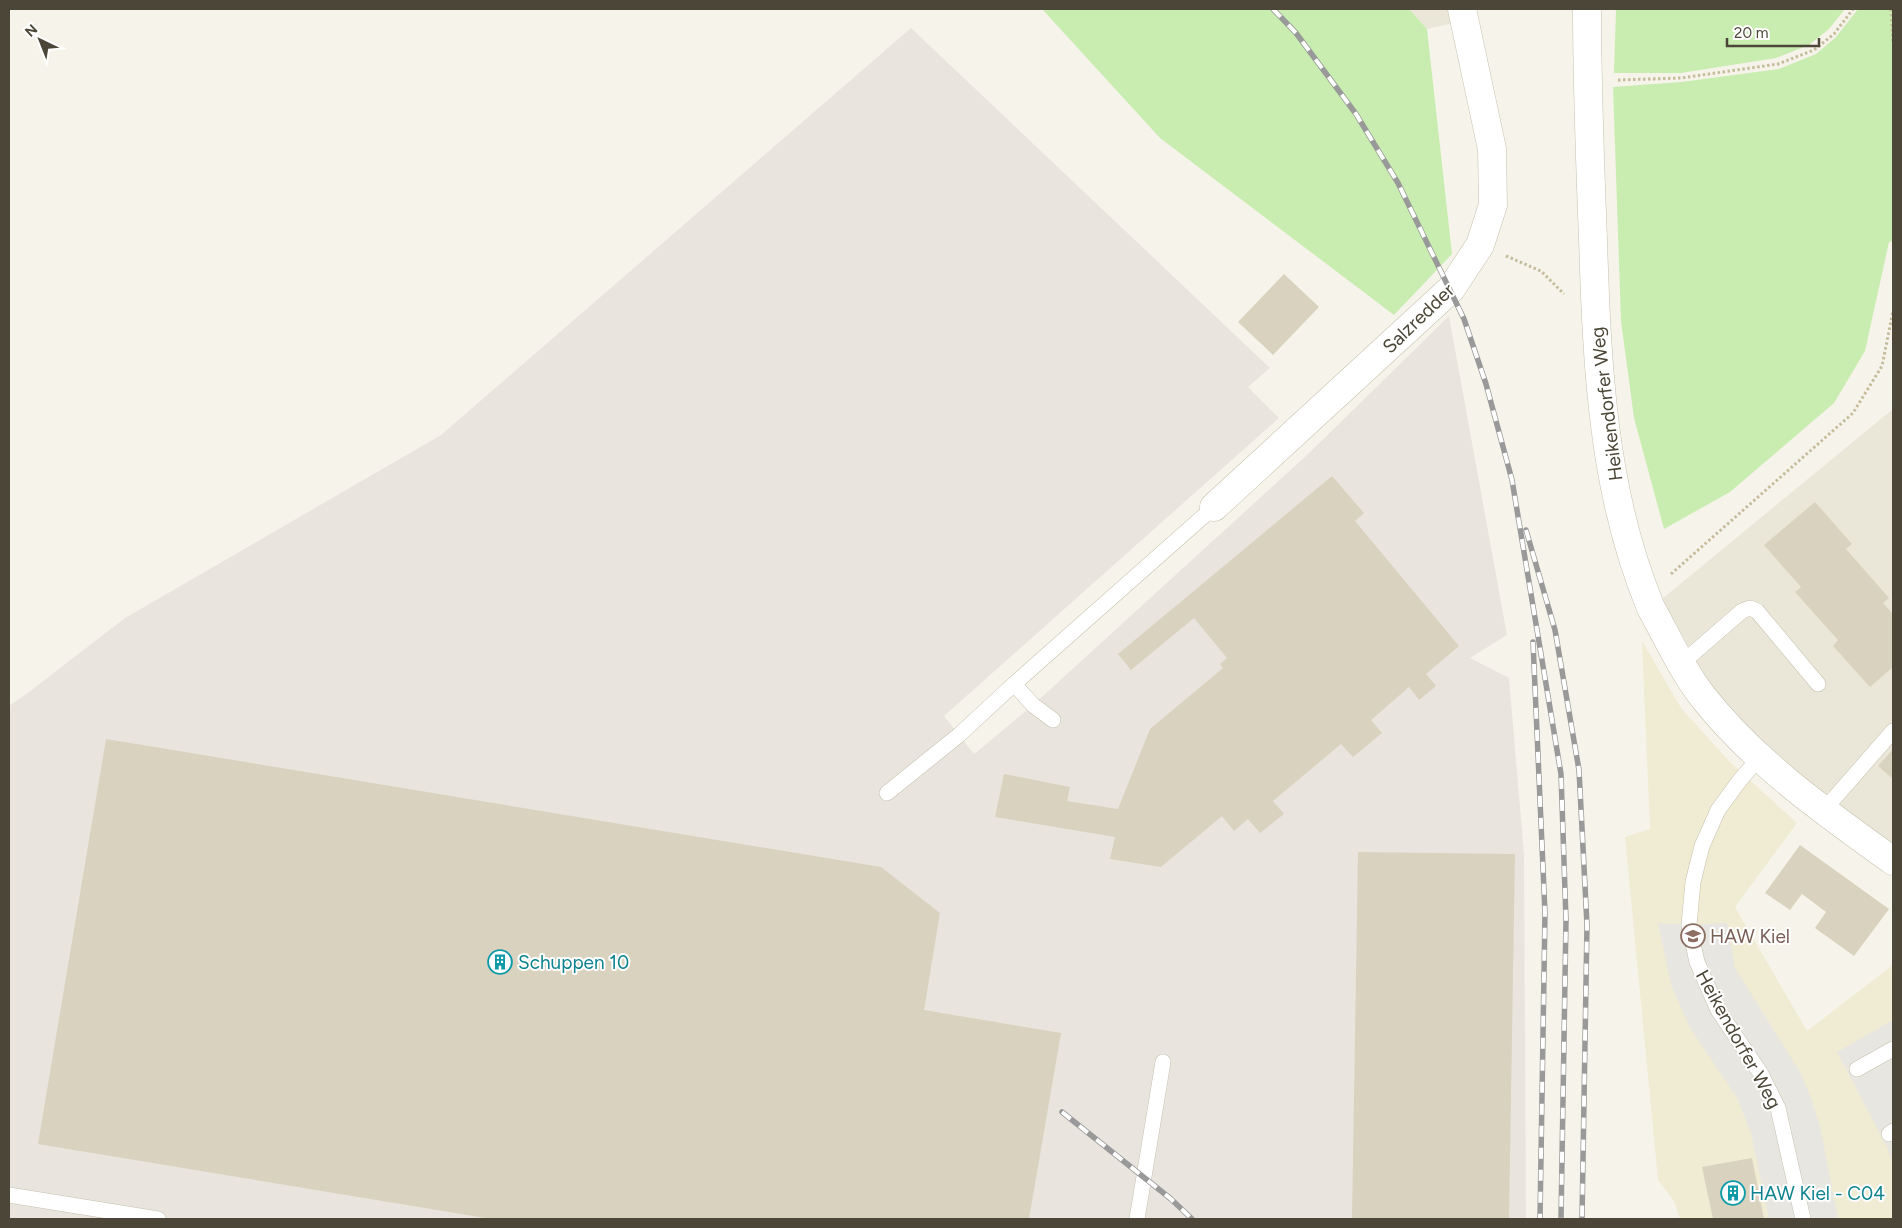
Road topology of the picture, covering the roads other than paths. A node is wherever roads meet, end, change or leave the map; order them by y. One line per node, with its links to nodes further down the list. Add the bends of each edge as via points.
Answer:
1 (1462, 9): 3 (street, Salzredder, via 1492,149 1493,205 1480,245 1451,289)
2 (1587, 9): 4 (street, Heikendorfer Weg, via 1596,324 1604,426 1621,520 1651,608)
3 (1214, 507): 5 (lane)
4 (1682, 663): 6 (lane, via 1742,611 1750,608 1757,611); 9 (street, Heikendorfer Weg, via 1728,727)
5 (1014, 684): 7 (lane); 10 (lane, via 959,735)
6 (1818, 684)
7 (1052, 720)
8 (1893, 731): 11 (lane)
9 (1760, 758): 11 (street, Heikendorfer Weg); 19 (lane, Heikendorfer Weg, via 1718,810 1702,846 1693,882 1689,925 1696,962 1718,1010 1762,1074 1778,1108)
10 (887, 793)
11 (1824, 810): 12 (street, Heikendorfer Weg)
12 (1893, 862)
13 (1893, 1049): 15 (lane)
14 (1163, 1062): 18 (lane)
15 (1857, 1069)
16 (9, 1195): 17 (lane)
17 (158, 1219)
18 (1138, 1219)
19 (1803, 1219)

